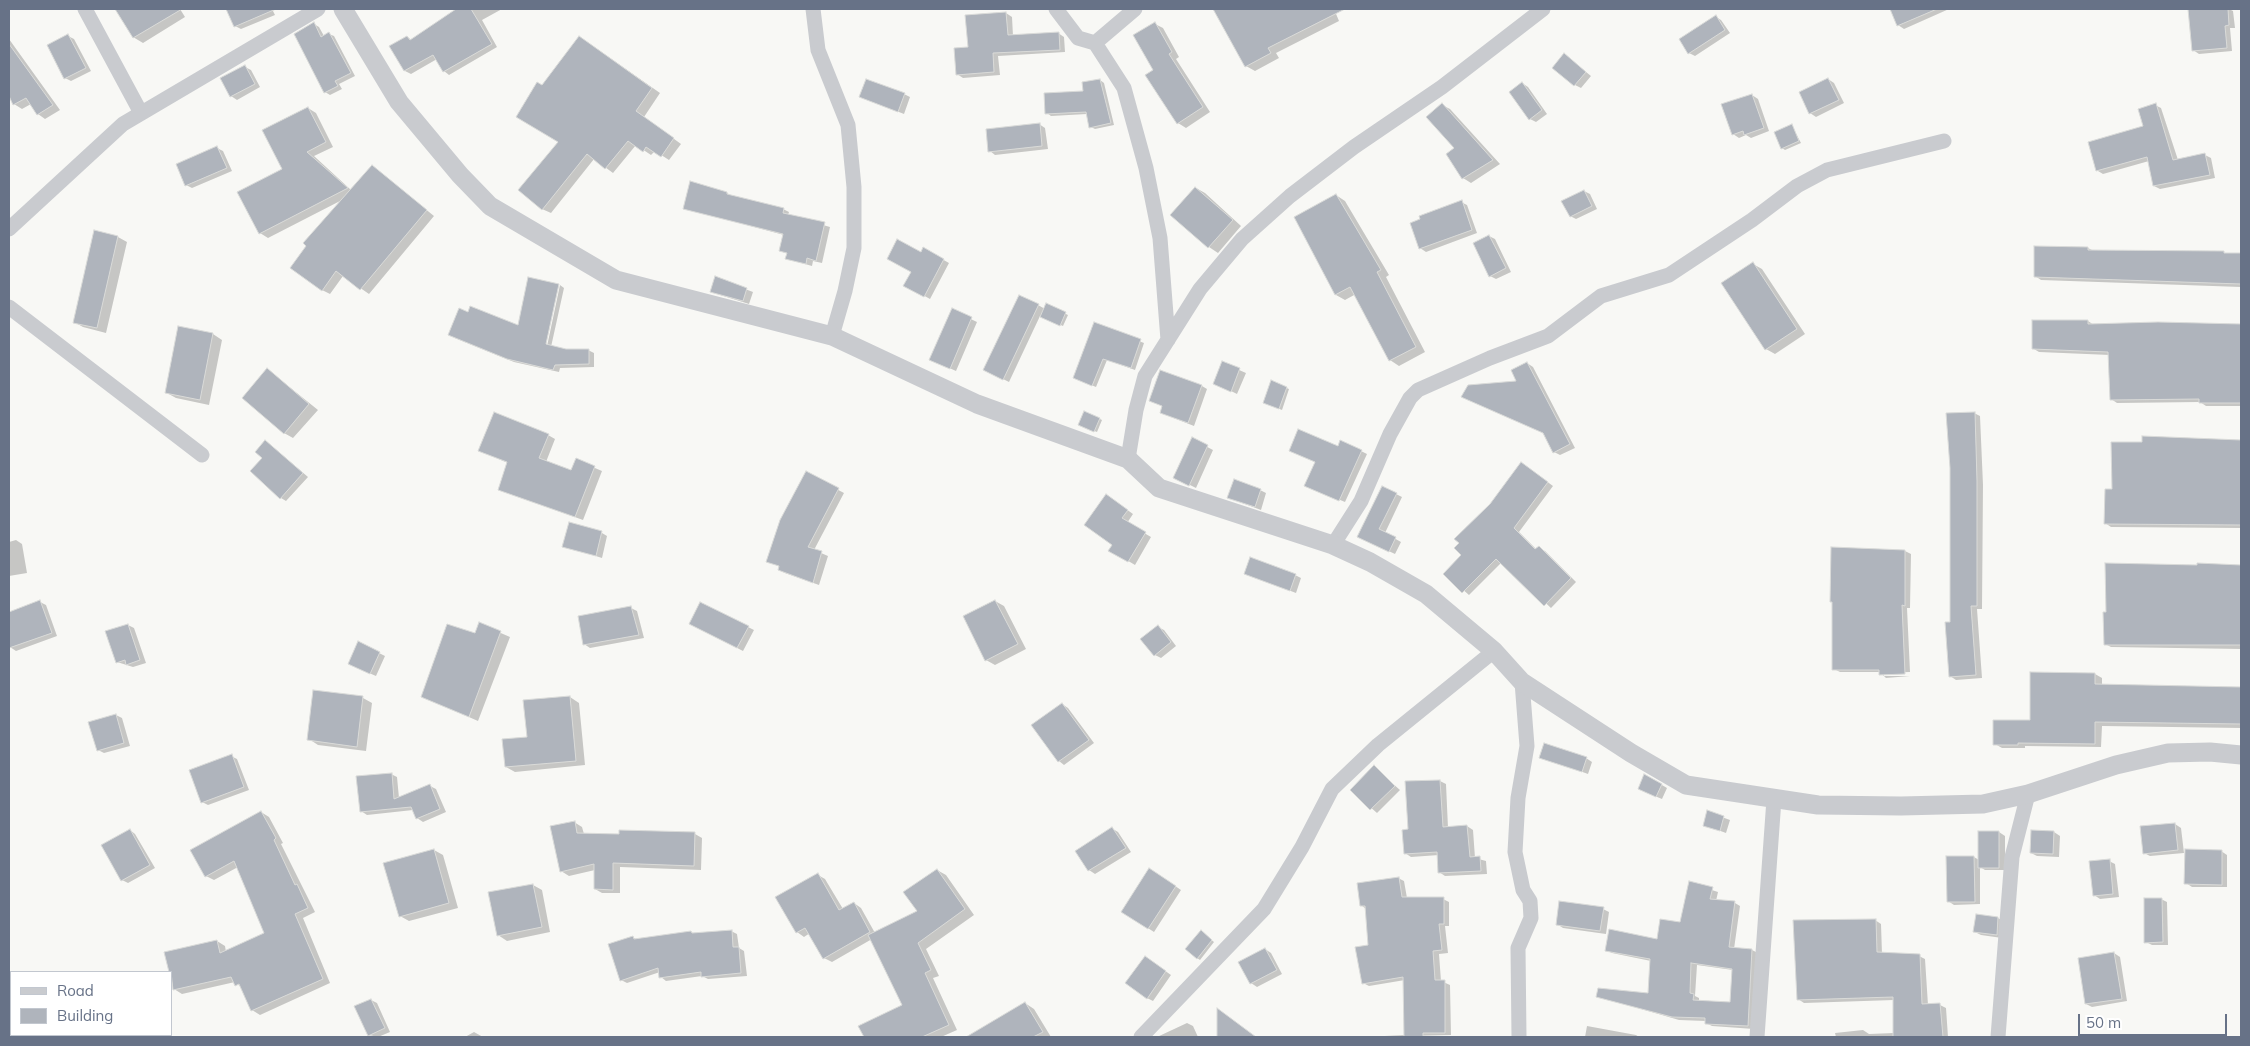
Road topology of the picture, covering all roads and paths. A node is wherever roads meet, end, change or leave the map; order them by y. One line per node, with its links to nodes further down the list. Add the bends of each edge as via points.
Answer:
1 (85, 9): 9 (street)
2 (318, 9): 9 (street)
3 (343, 9): 13 (street, via 399,102 490,206 616,280)
4 (813, 9): 13 (street, via 818,50 848,125 854,187 854,248)
5 (1056, 9): 8 (street, via 1078,38)
6 (1135, 9): 8 (street)
7 (1543, 9): 14 (street, via 1442,87 1354,147 1290,196 1236,246 1200,289)
8 (1095, 43): 14 (street, via 1124,88 1146,168 1160,238)
9 (141, 113): 11 (street, via 123,124)
10 (1944, 141): 17 (street, via 1826,170 1797,186 1669,275 1601,296 1548,336 1418,390 1390,434 1361,501)
11 (9, 229)
12 (9, 307): 15 (street)
13 (832, 336): 16 (street, via 977,404)
14 (1168, 340): 16 (street, via 1145,376)
15 (202, 456)
16 (1128, 459): 17 (street, via 1159,488)
17 (1332, 545): 18 (street, via 1426,594)
18 (1494, 650): 19 (street); 23 (street, via 1378,745 1332,790 1264,909)
19 (1522, 682): 22 (street, via 1686,785); 24 (street, via 1527,746 1518,798 1515,852 1532,918 1518,948)
20 (2241, 755): 21 (street, via 2168,753 2116,765)
21 (2028, 794): 22 (street, via 1983,804 1901,806 1818,805); 26 (street, via 2012,857)
22 (1774, 799): 25 (street)
23 (1141, 1037)
24 (1519, 1037)
25 (1758, 1037)
26 (1998, 1037)

